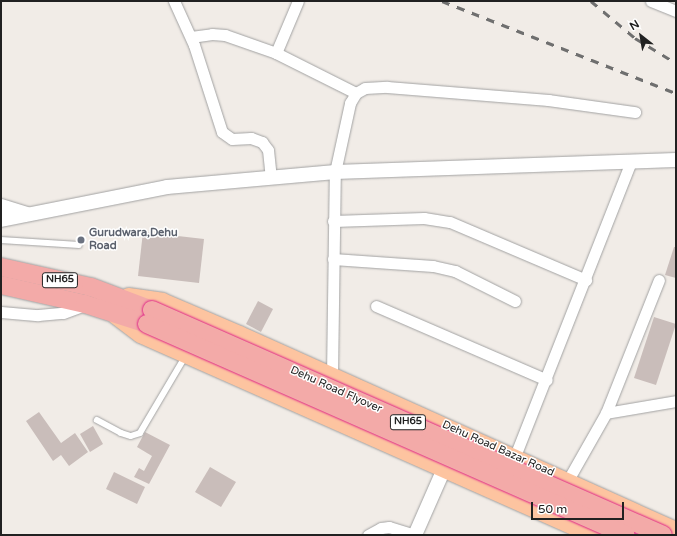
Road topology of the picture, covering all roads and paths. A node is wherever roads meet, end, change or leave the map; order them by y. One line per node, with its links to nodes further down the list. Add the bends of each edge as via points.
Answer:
1 (174, 1): 5 (street)
2 (298, 1): 6 (street)
3 (651, 1): 4 (street)
4 (676, 11)
5 (191, 37): 6 (street, via 225,35); 12 (street, via 222,132 232,139 250,138 262,142 268,150)
6 (276, 53): 7 (street)
7 (356, 93): 8 (street, via 365,88 387,87 548,100); 11 (street, via 350,103)
8 (635, 112)
9 (676, 160): 10 (street)
10 (631, 161): 11 (street); 21 (street)
11 (335, 172): 12 (street); 16 (street)
12 (271, 178): 14 (street, via 167,187)
13 (1, 206): 14 (street)
14 (30, 215): 15 (street)
15 (1, 220)
16 (333, 221): 19 (street); 21 (street, via 424,218 450,222)
17 (1, 240): 18 (lane)
18 (80, 245)
19 (333, 259): 25 (street, via 433,266 455,271); 32 (street)
20 (1, 267): 24 (highway, NH65)
21 (586, 280): 33 (street)
22 (659, 280): 35 (street)
23 (1, 285): 26 (highway, NH65)
24 (118, 295): 30 (highway, Dehu Road Flyover / NH65); 32 (main road, Dehu Road Bazar Road, via 162,302)
25 (515, 301)
26 (85, 304): 28 (street, via 63,313 38,316); 29 (highway, NH65)
27 (376, 306): 33 (street)
28 (1, 312)
29 (111, 312): 30 (highway, Dehu Road Flyover / NH65); 31 (main road, via 140,334)
30 (150, 317): 45 (highway, Dehu Road Flyover / NH65, bridge); 46 (highway, Dehu Road Flyover / NH65, bridge)
31 (186, 355): 36 (lane, via 140,432 131,436); 39 (main road)
32 (332, 376): 37 (main road, Dehu Road Bazar Road)
33 (546, 380): 38 (street)
34 (676, 401): 35 (street)
35 (606, 413): 40 (street)
36 (97, 420)
37 (459, 431): 38 (main road, Dehu Road Bazar Road); 39 (street)
38 (514, 456): 40 (main road, Dehu Road Bazar Road)
39 (444, 469): 43 (street); 44 (main road)
40 (568, 480): 41 (main road, Dehu Road Bazar Road)
41 (676, 530)
42 (368, 535): 43 (street, via 389,527)
43 (415, 535)
44 (594, 535)
45 (626, 535)
46 (663, 535)

